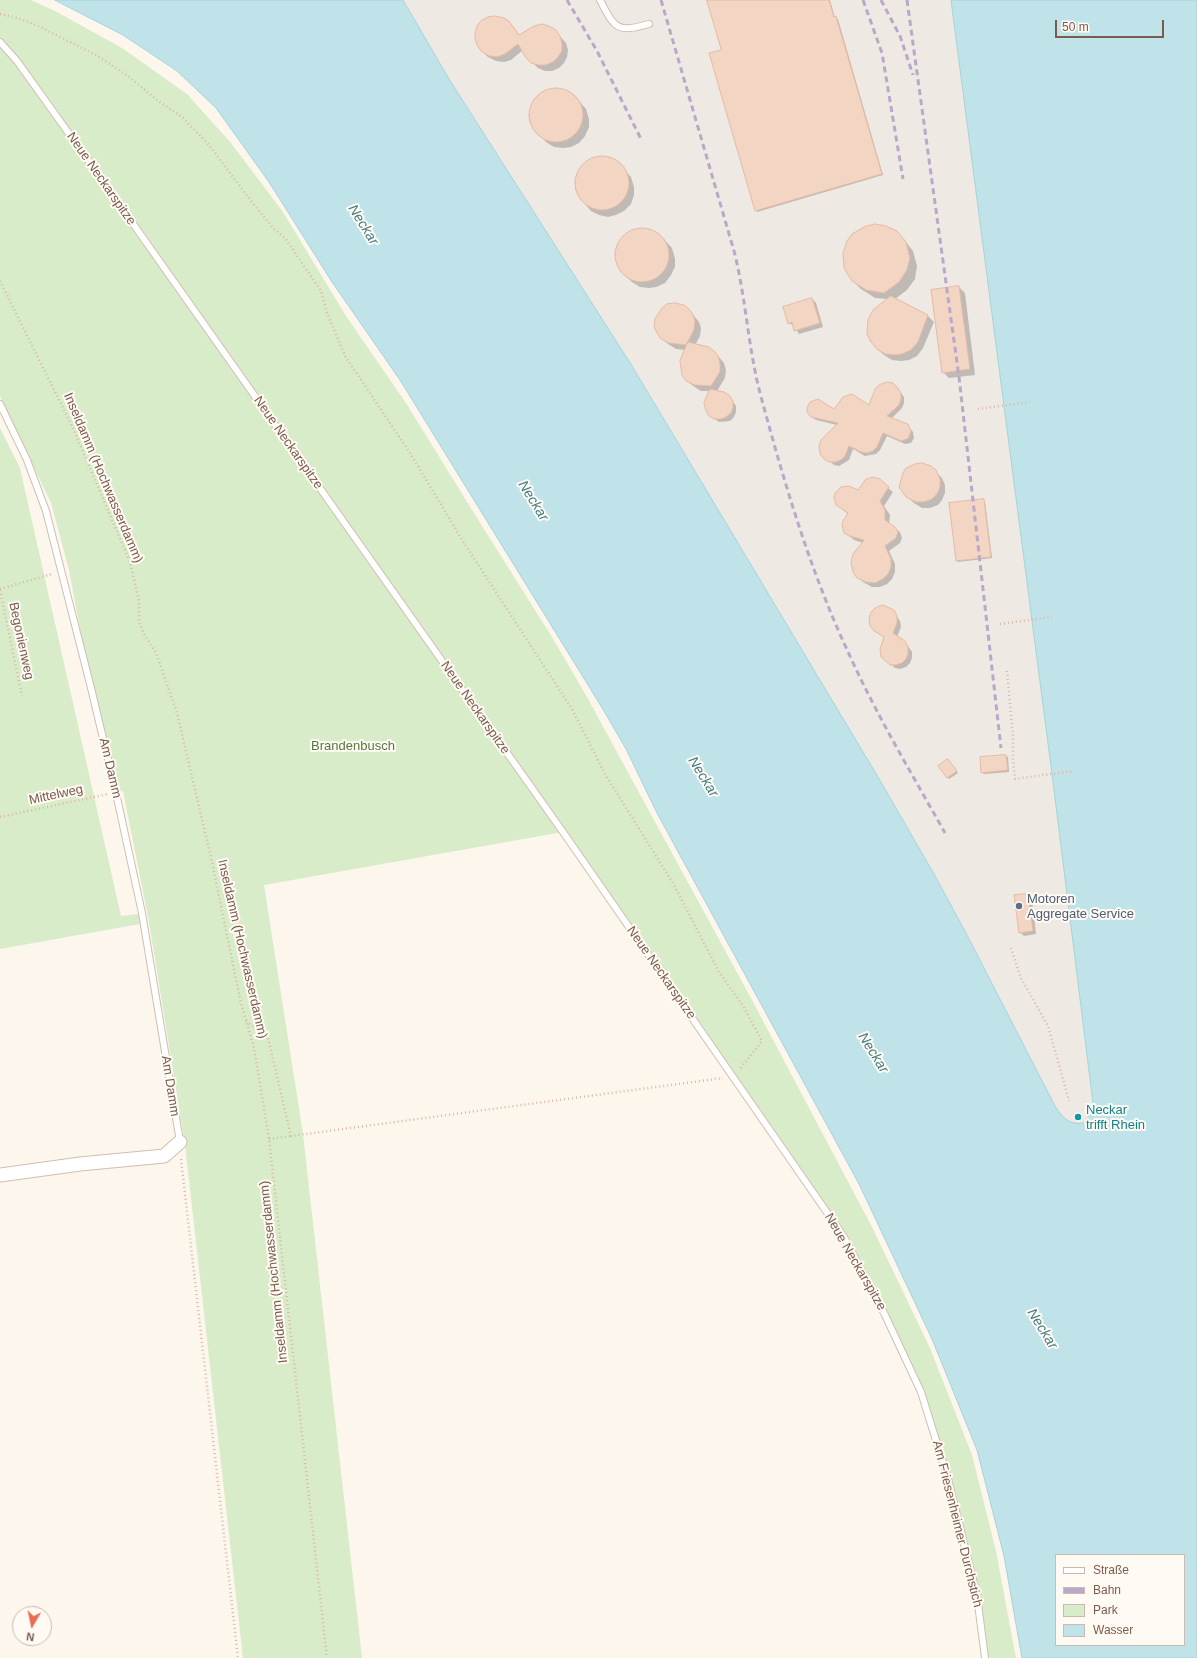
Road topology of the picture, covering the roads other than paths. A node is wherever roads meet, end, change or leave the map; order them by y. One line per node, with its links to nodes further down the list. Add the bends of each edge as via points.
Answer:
1 (600, 0): 2 (lane, via 617,27 629,30)
2 (649, 24)
3 (0, 42): 7 (lane, Neue Neckarspitze, via 17,61 99,176 563,832 844,1237 885,1315)
4 (0, 404): 5 (lane, Am Damm, via 27,460 46,511 62,571 116,793 142,913)
5 (180, 1142): 6 (street, via 164,1156)
6 (0, 1175)
7 (921, 1392): 8 (lane, Am Friesenheimer Durchstich, via 948,1479 977,1596)
8 (985, 1658)

